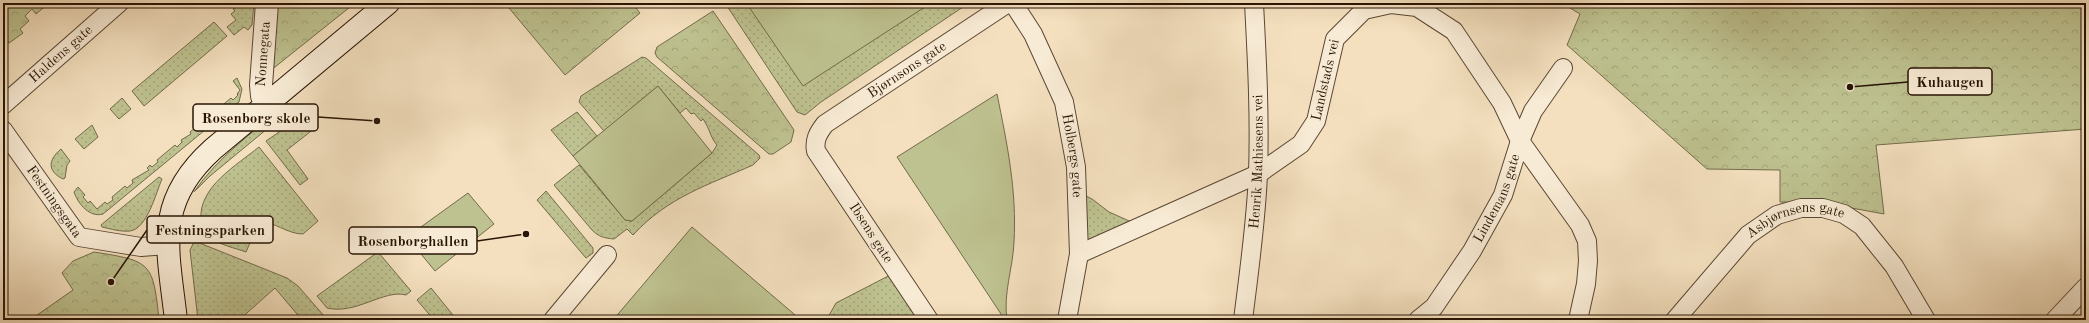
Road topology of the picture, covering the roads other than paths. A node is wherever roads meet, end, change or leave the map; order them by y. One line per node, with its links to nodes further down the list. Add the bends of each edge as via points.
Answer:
1 (119, 3): 8 (street, Haldens gate)
2 (267, 3): 9 (main road, Nonnegata, via 261,85)
3 (388, 3): 9 (main road)
4 (1008, 3): 12 (street, Bjørnsons gate, via 825,124 818,133)
5 (1013, 3): 15 (street, Holbergs gate, via 1033,34 1064,102 1076,167)
6 (1254, 3): 13 (street, Henrik Mathiesens vei, via 1258,74)
7 (1563, 68): 11 (street, Lindemans gate, via 1532,111)
8 (3, 105)
9 (266, 105): 14 (main road, via 187,175 170,218)
10 (3, 130): 14 (street, Festningsgata, via 79,237 140,247)
11 (1520, 141): 13 (street, Landstads vei, via 1502,103 1454,31 1417,7 1391,4 1364,10 1335,39 1316,122 1301,144); 23 (street, Lindemans gate, via 1503,195 1472,251 1434,307); 24 (street, Landstads vei, via 1580,225 1586,241 1586,284)
12 (815, 145): 20 (street, Ibsens gate, via 816,151)
13 (1258, 174): 15 (street, Landstads vei); 22 (street, Henrik Mathiesens vei)
14 (167, 245): 18 (main road)
15 (1079, 254): 21 (street, Holbergs gate)
16 (607, 255): 19 (street)
17 (2086, 287): 27 (street)
18 (176, 320)
19 (553, 320)
20 (929, 320)
21 (1066, 320)
22 (1243, 320)
23 (1418, 320)
24 (1578, 320)
25 (1675, 320): 26 (street, Asbjørnsens gate, via 1748,235 1777,215 1801,208 1823,208 1844,214 1862,226 1894,266)
26 (1926, 320)
27 (2055, 320)

